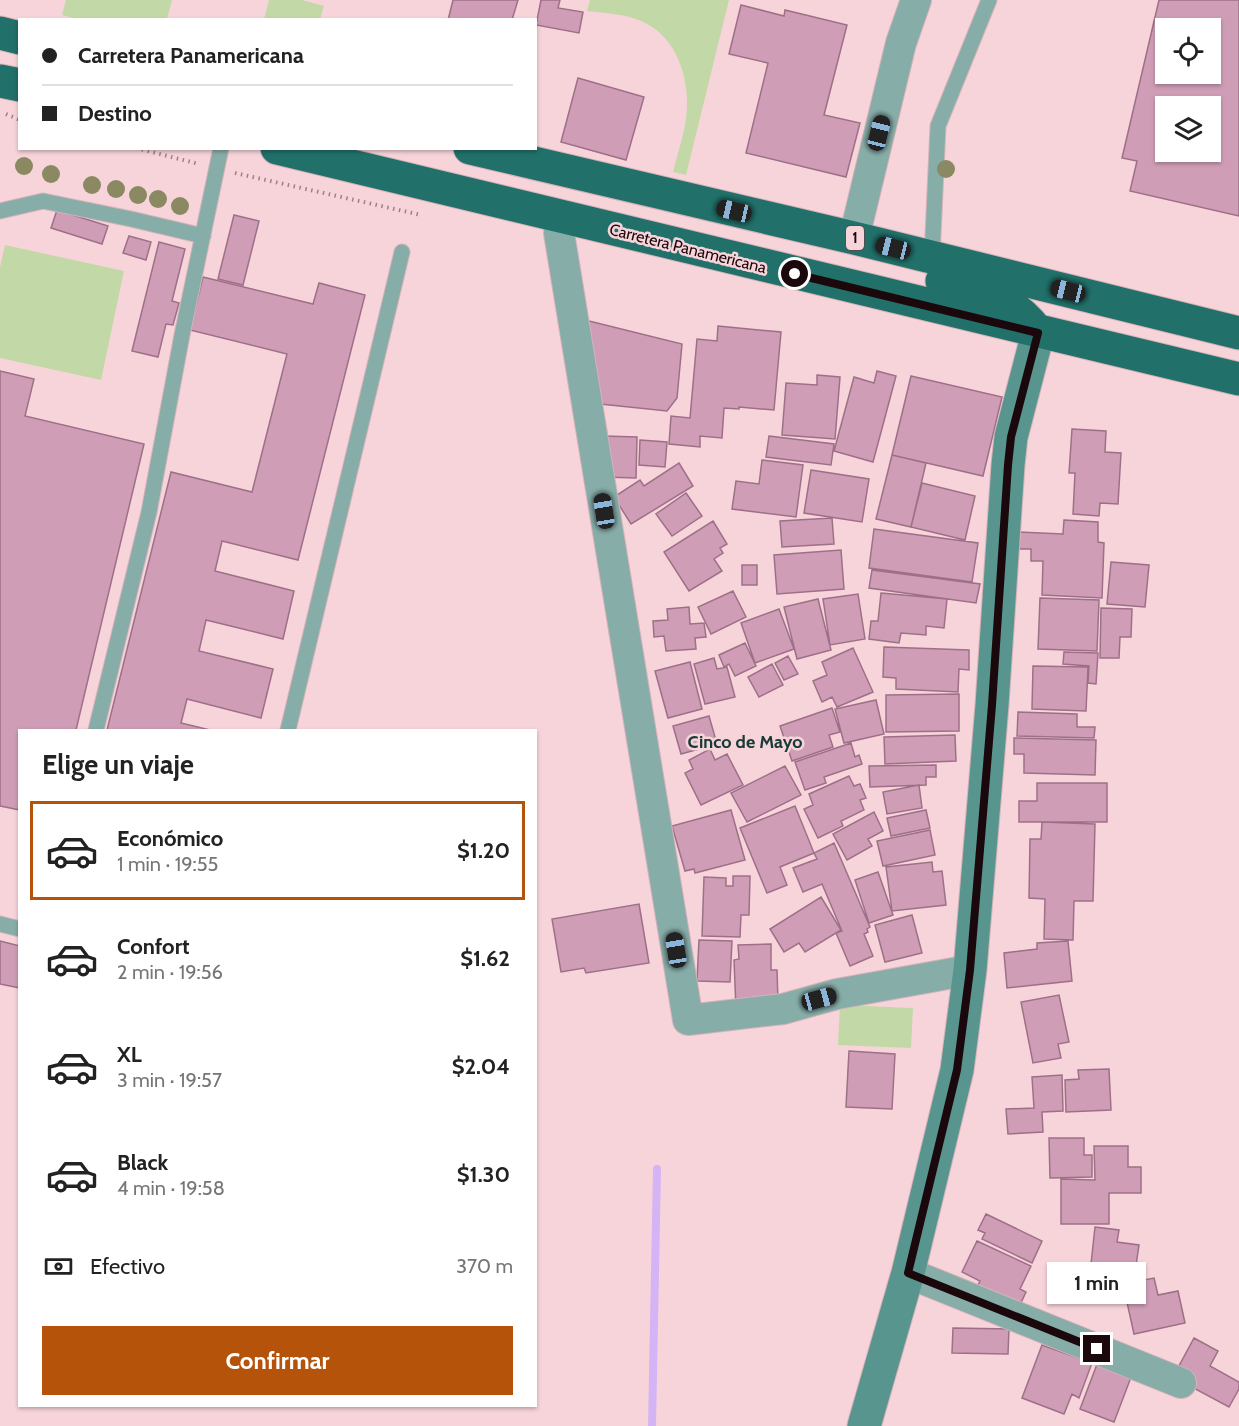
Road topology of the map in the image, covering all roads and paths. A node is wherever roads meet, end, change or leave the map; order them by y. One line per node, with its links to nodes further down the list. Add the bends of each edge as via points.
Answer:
1 (916, 0): 14 (street, via 901,43)
2 (989, 0): 16 (lane, via 938,126)
3 (0, 33): 4 (highway)
4 (18, 38)
5 (0, 81): 6 (highway)
6 (18, 85)
7 (221, 150): 13 (lane)
8 (285, 150): 11 (highway, Carretera Panamericana)
9 (478, 150): 12 (highway, 1)
10 (0, 211): 13 (lane, via 43,201)
11 (561, 217): 17 (highway, Carretera Panamericana); 25 (street, via 559,233 688,1020 783,1009 837,994)
12 (773, 220): 14 (highway, 1); 17 (highway, via 858,256 1004,300 1026,317)
13 (203, 236): 21 (lane, via 149,512)
14 (854, 238): 16 (highway, 1)
15 (402, 252): 22 (lane)
16 (932, 257): 18 (highway, 1)
17 (1038, 333): 19 (highway, via 1056,321 1080,317); 20 (highway, Carretera Panamericana); 25 (street, via 1011,437 1008,465)
18 (1239, 333)
19 (1239, 346)
20 (1239, 380)
21 (96, 729)
22 (288, 729)
23 (0, 924): 24 (lane)
24 (18, 928)
25 (970, 970): 26 (street, via 957,1070)
26 (908, 1273): 27 (street); 28 (street)
27 (1181, 1383)
28 (864, 1426)

